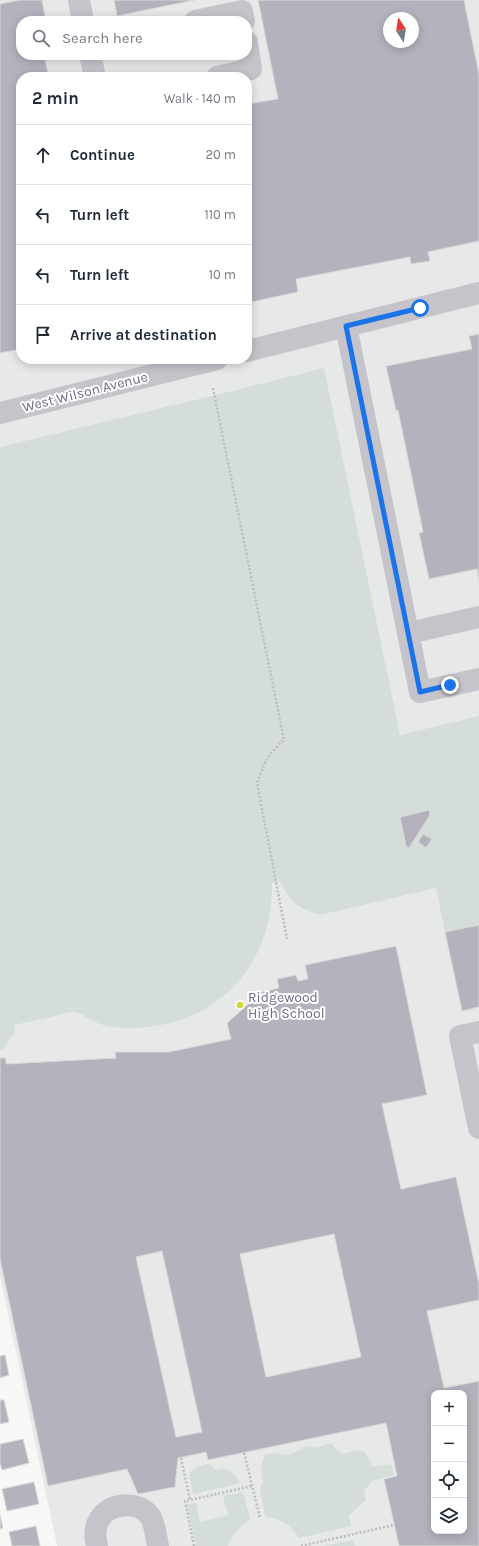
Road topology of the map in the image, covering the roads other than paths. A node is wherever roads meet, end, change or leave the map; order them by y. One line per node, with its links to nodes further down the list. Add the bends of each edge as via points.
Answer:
1 (79, 0): 2 (street)
2 (82, 16)
3 (218, 16): 4 (street, via 242,11)
4 (243, 16)
5 (91, 60): 7 (street)
6 (250, 60): 8 (street, via 251,69)
7 (94, 72)
8 (238, 72)
9 (479, 293): 10 (street)
10 (346, 326): 11 (street); 16 (street)
11 (252, 350)
12 (178, 364): 13 (street, West Wilson Avenue)
13 (155, 367): 14 (street, West Wilson Avenue)
14 (0, 414)
15 (479, 616): 16 (street)
16 (409, 633): 17 (street, via 420,692)
17 (479, 679)
18 (479, 1032): 19 (street, via 460,1036)
19 (479, 1128)
20 (97, 1546): 21 (street, via 95,1533 99,1520 111,1509 127,1505 138,1506 151,1517)
21 (158, 1546)

